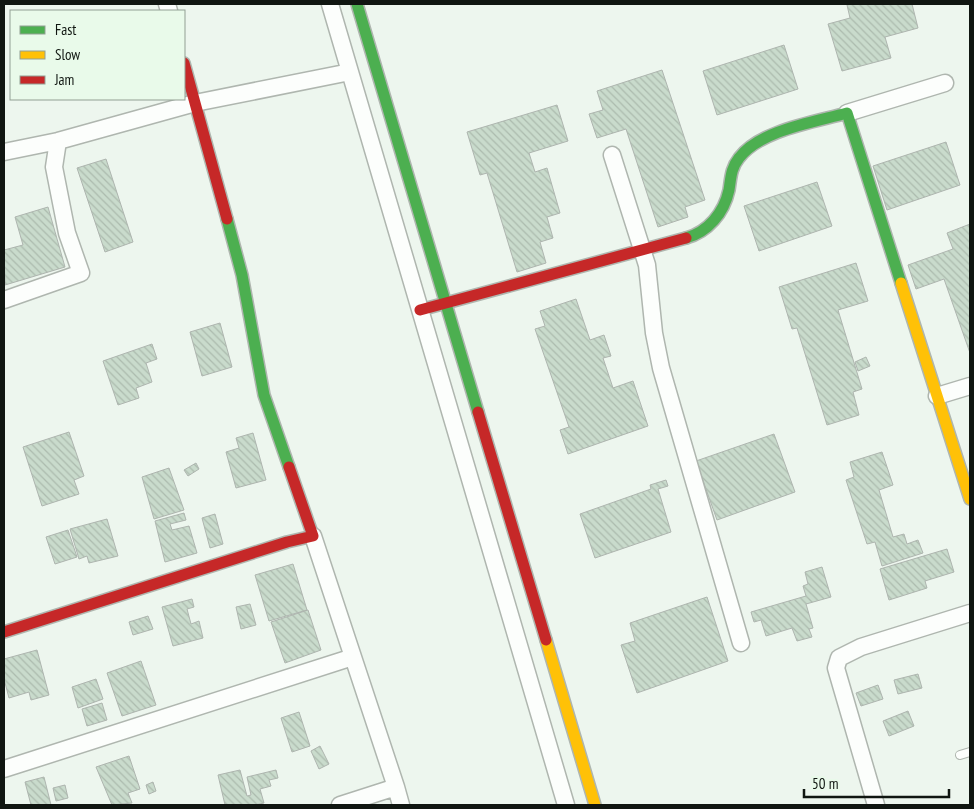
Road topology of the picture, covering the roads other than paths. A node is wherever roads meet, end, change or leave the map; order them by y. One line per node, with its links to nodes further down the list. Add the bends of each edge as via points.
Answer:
1 (330, 4): 4 (street)
2 (357, 4): 13 (street)
3 (185, 67): 6 (street)
4 (350, 72): 6 (street); 14 (street)
5 (945, 83): 7 (street)
6 (195, 103): 8 (street); 18 (street, via 242,276 264,395)
7 (846, 113): 11 (street, via 761,139 743,152 732,169 728,192 717,220 698,235); 16 (street)
8 (58, 141): 9 (street); 12 (street, via 54,167 67,233 82,273)
9 (4, 152)
10 (612, 155): 11 (street)
11 (642, 250): 13 (street); 21 (street, via 661,368)
12 (4, 300)
13 (446, 303): 14 (street); 30 (street)
14 (420, 310): 29 (street)
15 (970, 386): 16 (street)
16 (938, 396): 17 (street)
17 (970, 498)
18 (313, 536): 20 (street); 22 (street)
19 (969, 616): 31 (street, via 861,647 839,658 836,668)
20 (4, 632)
21 (741, 643)
22 (353, 657): 25 (street); 26 (street)
23 (970, 752): 24 (lane)
24 (960, 755)
25 (4, 769)
26 (396, 787): 27 (street); 28 (street)
27 (340, 805)
28 (401, 805)
29 (566, 805)
30 (595, 805)
31 (876, 805)

